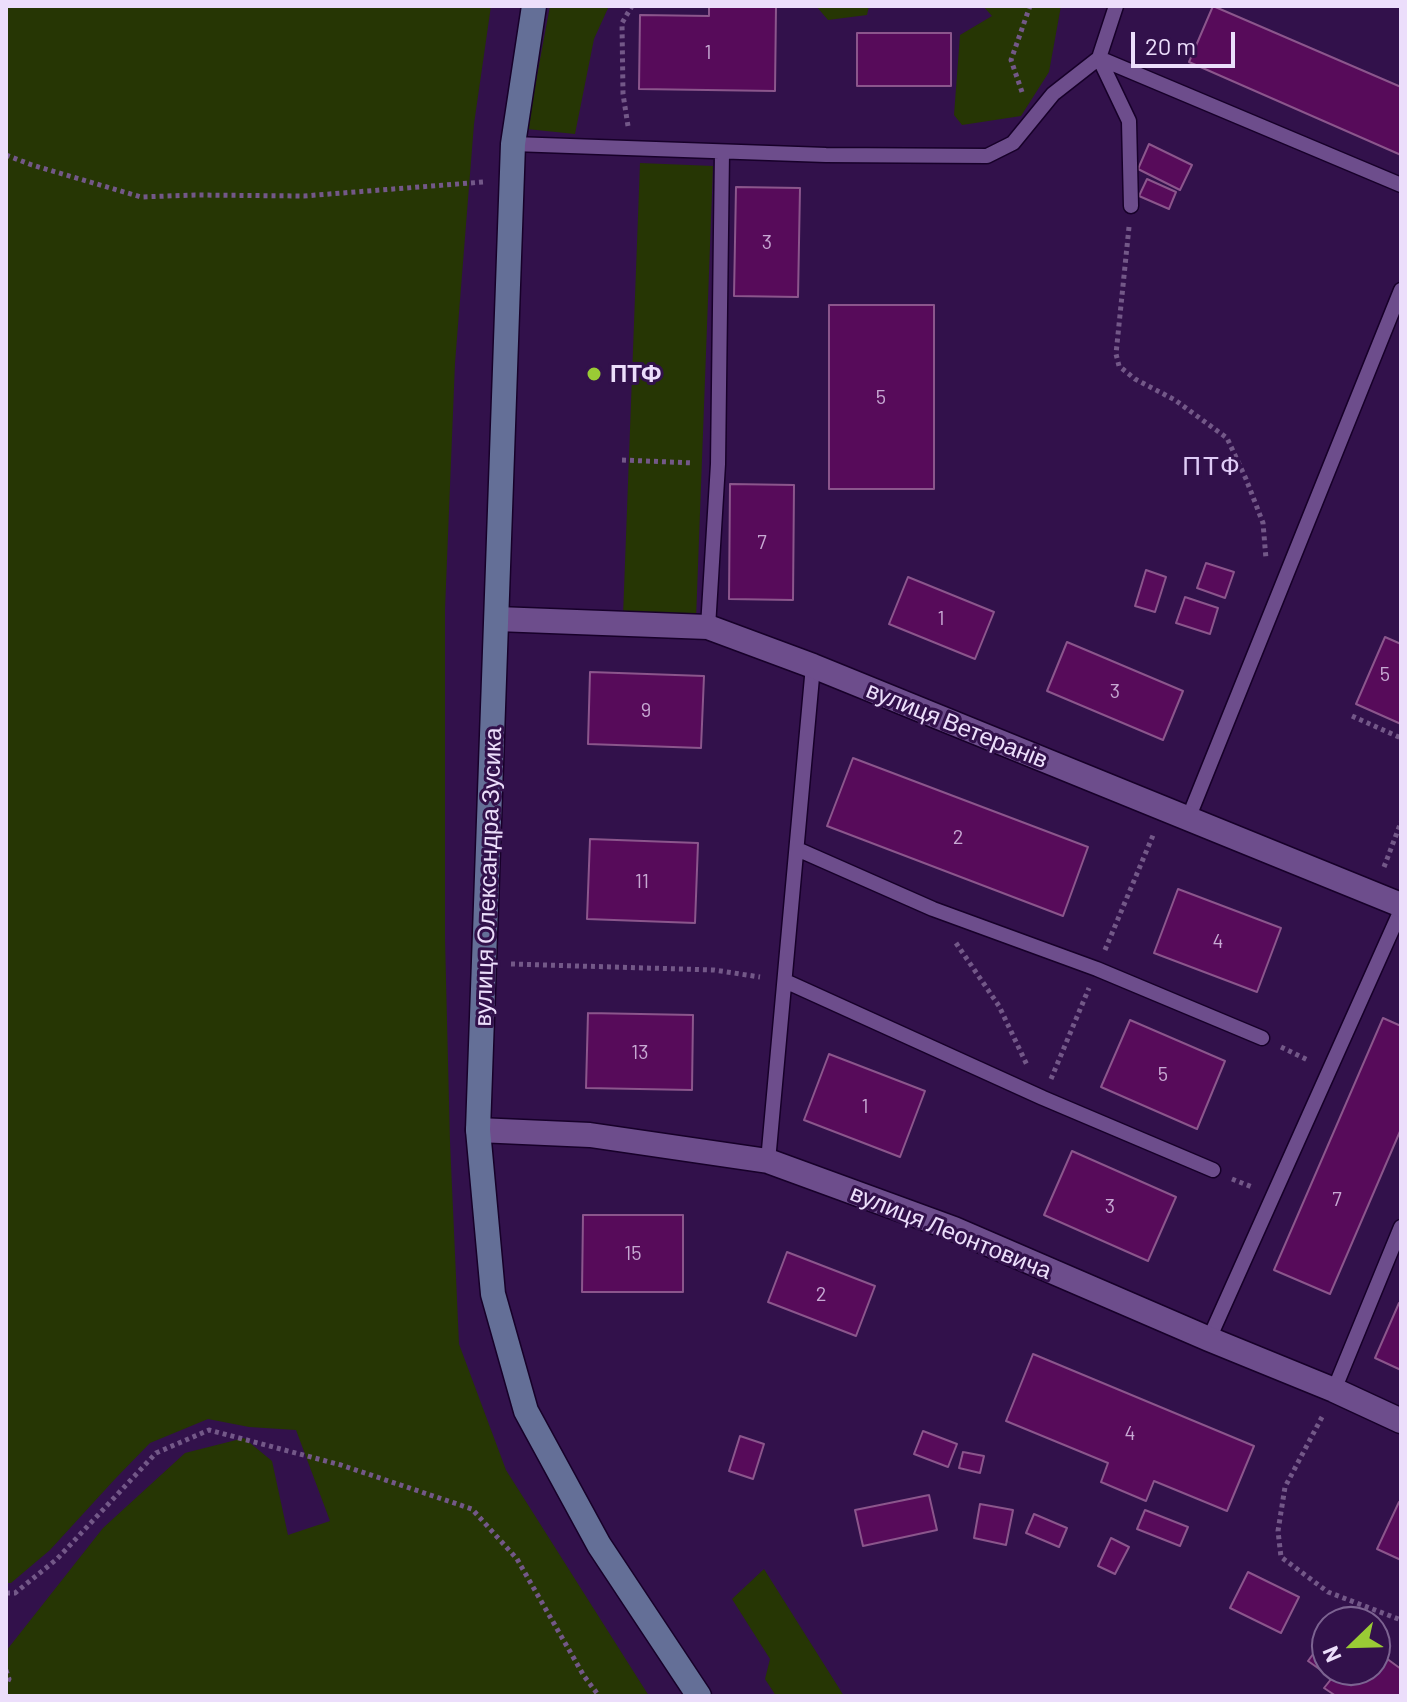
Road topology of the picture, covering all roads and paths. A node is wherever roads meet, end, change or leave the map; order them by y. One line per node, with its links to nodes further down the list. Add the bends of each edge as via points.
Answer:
1 (534, 6): 7 (main road, вулиця Олександра Зусика)
2 (632, 6): 8 (path, via 622,23 623,94)
3 (1030, 6): 6 (path, via 1011,60 1023,93)
4 (1116, 6): 5 (lane)
5 (1099, 58): 6 (lane); 12 (lane); 13 (lane, via 1129,121)
6 (1039, 109): 9 (lane, via 1013,143 987,156)
7 (513, 144): 8 (lane); 11 (main road, вулиця Олександра Зусика)
8 (632, 148): 9 (lane)
9 (722, 152): 16 (lane)
10 (6, 155): 11 (path, via 141,197 304,196)
11 (512, 179): 18 (main road, вулиця Олександра Зусика)
12 (1401, 185)
13 (1131, 206): 17 (path, via 1119,366 1227,438 1263,523 1267,560)
14 (1401, 290): 17 (lane)
15 (622, 460): 16 (path)
16 (718, 464): 19 (lane)
17 (1282, 587): 23 (lane)
18 (497, 619): 19 (street, вулиця Ветеранів); 29 (main road, вулиця Олександра Зусика)
19 (708, 627): 20 (street, вулиця Ветеранів)
20 (813, 666): 23 (street, вулиця Ветеранів); 25 (lane)
21 (1352, 716): 22 (path)
22 (1401, 738)
23 (1188, 819): 26 (street, вулиця Ветеранів)
24 (1401, 822): 26 (path)
25 (797, 849): 28 (lane); 30 (lane)
26 (1373, 894): 27 (street, вулиця Ветеранів)
27 (1401, 908): 32 (lane)
28 (933, 909): 31 (lane, via 1097,969); 33 (path, via 999,1006)
29 (485, 963): 30 (path, via 714,970); 34 (main road, вулиця Олександра Зусика)
30 (785, 981): 33 (lane); 35 (lane)
31 (1262, 1038): 32 (path)
32 (1330, 1070): 37 (lane)
33 (1043, 1098): 36 (lane)
34 (478, 1130): 35 (street, вулиця Леонтовича, via 590,1135); 47 (main road, вулиця Олександра Зусика, via 493,1294 526,1411 599,1545)
35 (768, 1161): 39 (street, вулиця Леонтовича, via 954,1229)
36 (1213, 1170): 37 (path)
37 (1272, 1196): 39 (lane)
38 (1400, 1233): 40 (lane)
39 (1209, 1339): 40 (street, вулиця Леонтовича)
40 (1334, 1390): 41 (street, вулиця Леонтовича); 43 (path, via 1285,1487 1278,1531 1281,1557 1328,1592)
41 (1401, 1421)
42 (6, 1593): 46 (path, via 15,1593 57,1559 156,1453 209,1430 341,1465 472,1509 517,1559)
43 (1401, 1620)
44 (6, 1670): 45 (path)
45 (6, 1685)
46 (599, 1696)
47 (699, 1696)

